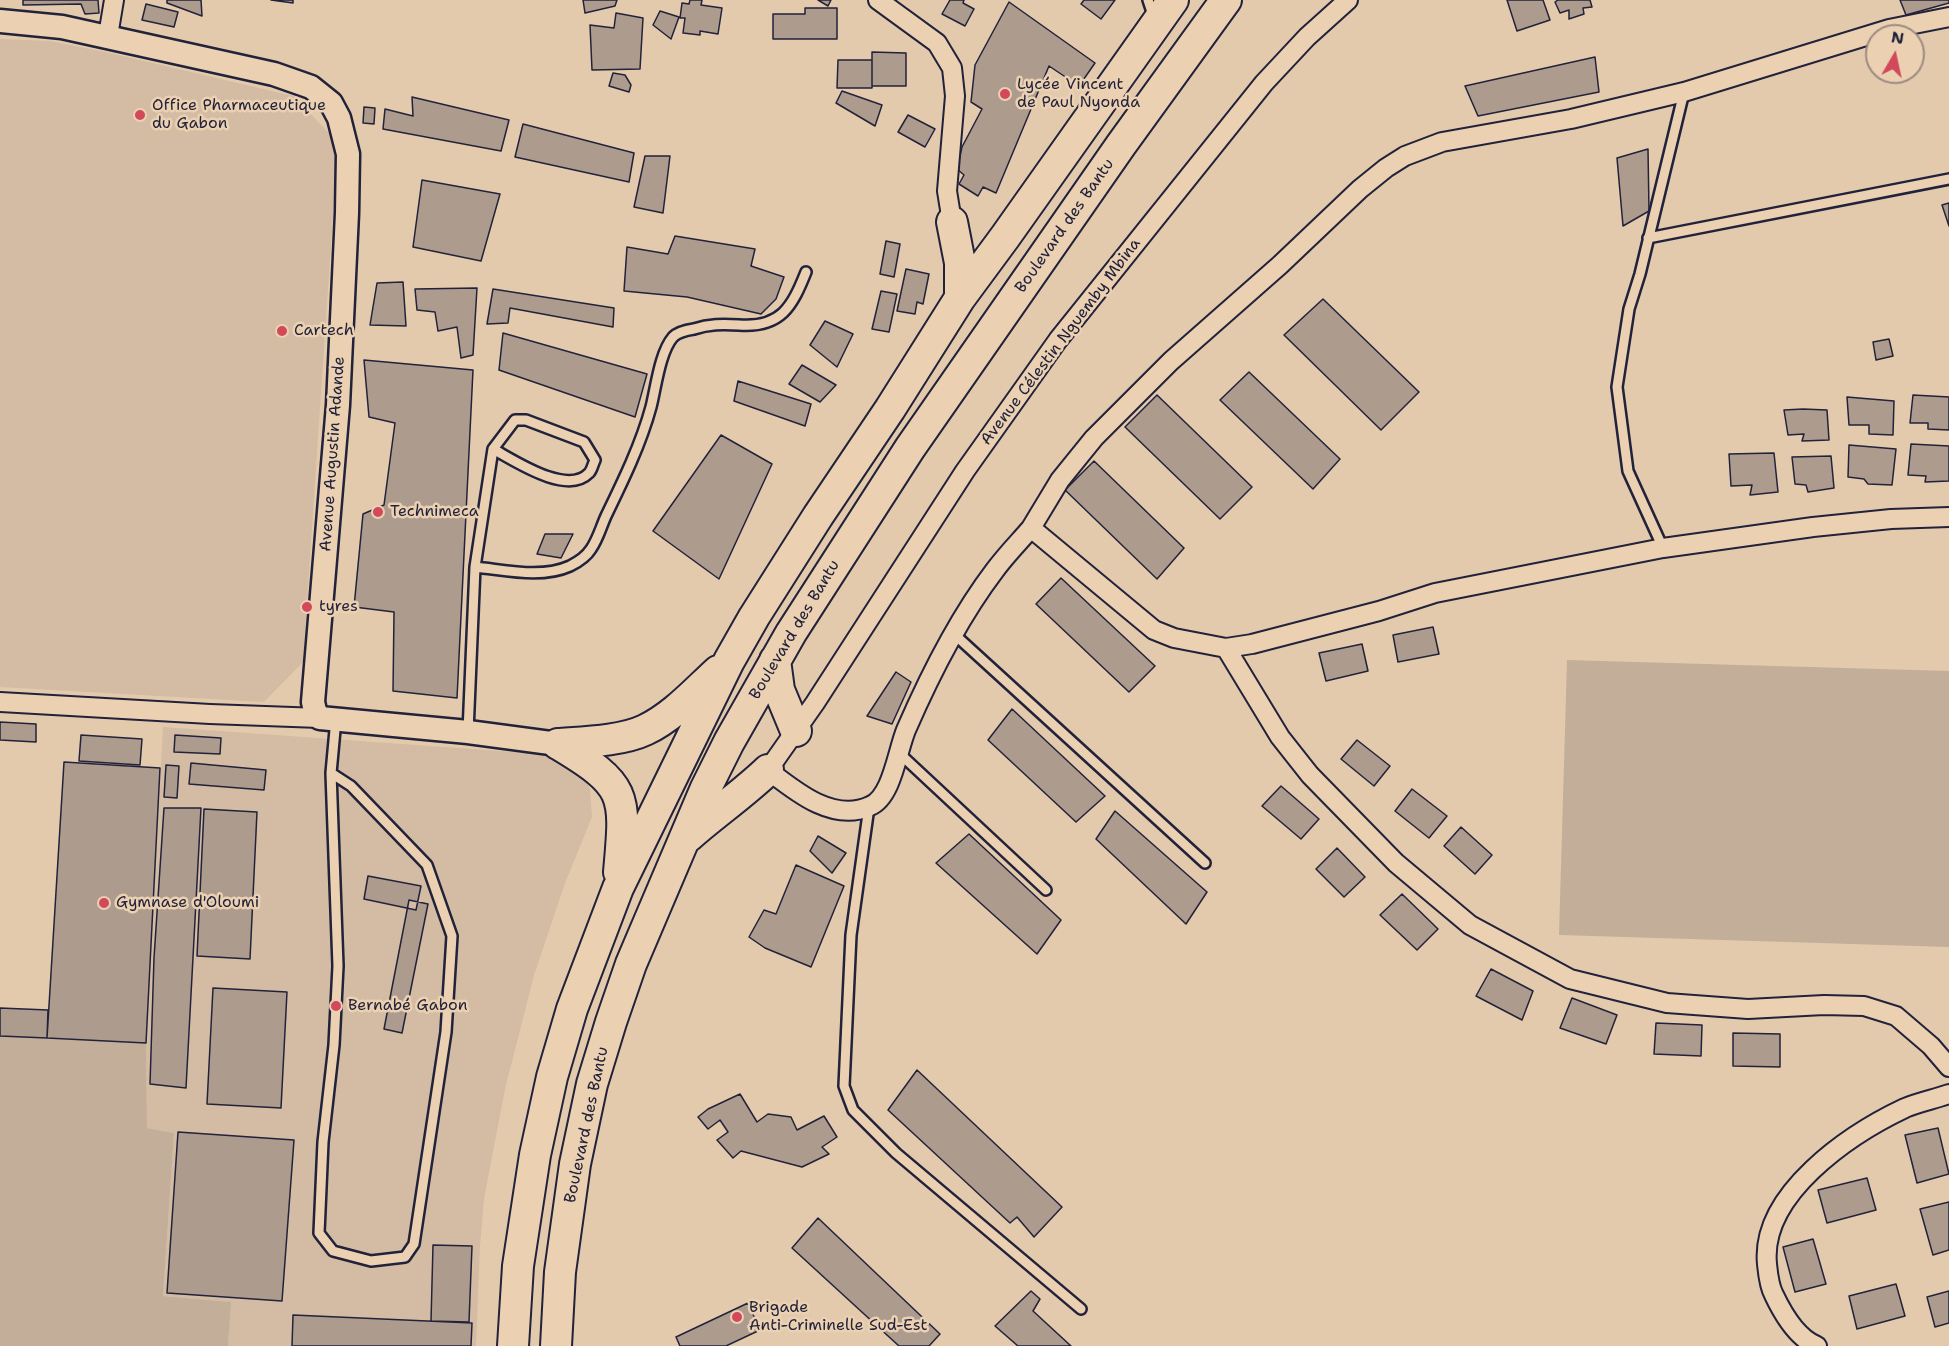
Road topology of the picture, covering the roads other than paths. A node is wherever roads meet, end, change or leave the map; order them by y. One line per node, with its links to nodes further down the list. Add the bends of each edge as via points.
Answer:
1 (114, 0): 9 (street)
2 (878, 0): 12 (street, via 938,43 952,68 955,96 947,191)
3 (1173, 0): 6 (highway)
4 (1226, 0): 24 (highway, Boulevard des Bantu, via 910,448)
5 (1348, 0): 28 (street, Avenue Célestin Nguemby Mbina, via 1264,83 1058,340 965,471)
6 (1152, 12): 13 (highway)
7 (1949, 17): 10 (street, via 1889,29)
8 (0, 21): 9 (street, Avenue Augustin Adande)
9 (108, 36): 27 (street, Avenue Augustin Adande, via 274,74 311,87 331,103 343,129 348,154 347,213 338,405 313,702 315,711)
10 (1684, 92): 14 (lane); 19 (street, via 1571,119 1442,142 1386,168 1171,361 1060,480)
11 (1949, 179): 14 (lane)
12 (952, 222): 13 (highway, via 975,239); 16 (highway, via 960,262)
13 (1005, 237): 16 (highway)
14 (1648, 238): 20 (lane, via 1629,309 1617,387 1628,471)
15 (806, 272): 21 (lane, via 785,313 770,323 722,323 674,336 666,349 648,417 624,478 596,541 583,559 552,572)
16 (960, 298): 25 (highway)
17 (494, 449): 17 (lane, via 515,420 526,420 584,442 595,460 590,473 577,480 547,478); 21 (lane)
18 (1949, 517): 20 (street, via 1813,527)
19 (1030, 528): 22 (street, via 994,571); 23 (street, via 1154,630)
20 (1663, 548): 23 (street, via 1435,593)
21 (475, 567): 29 (lane)
22 (954, 634): 31 (street); 36 (lane)
23 (1226, 648): 39 (street, via 1280,737 1310,775 1396,863 1470,925 1570,979 1667,1003 1748,1009 1864,1006 1896,1016)
24 (775, 660): 28 (highway, via 779,690); 35 (highway, Boulevard des Bantu, via 724,752)
25 (729, 661): 30 (highway, via 645,730); 37 (highway)
26 (0, 702): 27 (street)
27 (328, 719): 29 (street); 33 (lane)
28 (796, 731): 32 (street, Avenue Célestin Nguemby Mbina)
29 (468, 732): 30 (street)
30 (558, 744): 37 (highway, via 606,776 616,790 624,813)
31 (898, 752): 34 (street, via 888,788); 38 (lane)
32 (768, 770): 34 (street, via 822,806 836,810); 35 (highway)
33 (331, 773): 33 (lane, via 338,966 319,1233 333,1251 371,1261 405,1257 414,1244 446,1032 452,936 427,865 351,786)
34 (869, 807): 41 (lane, via 851,935 844,1086 854,1110 896,1153)
35 (682, 842): 43 (highway, Boulevard des Bantu, via 631,964 592,1084 575,1164 560,1272)
36 (1205, 863)
37 (618, 888): 42 (highway, via 572,1009 552,1077 518,1266)
38 (1046, 890)
39 (1949, 1067)
40 (1949, 1094): 44 (street, via 1907,1108 1855,1137 1808,1174 1779,1212 1769,1234 1767,1257 1772,1291 1797,1331)
41 (1081, 1309)
42 (513, 1346)
43 (556, 1346)
44 (1818, 1346)

